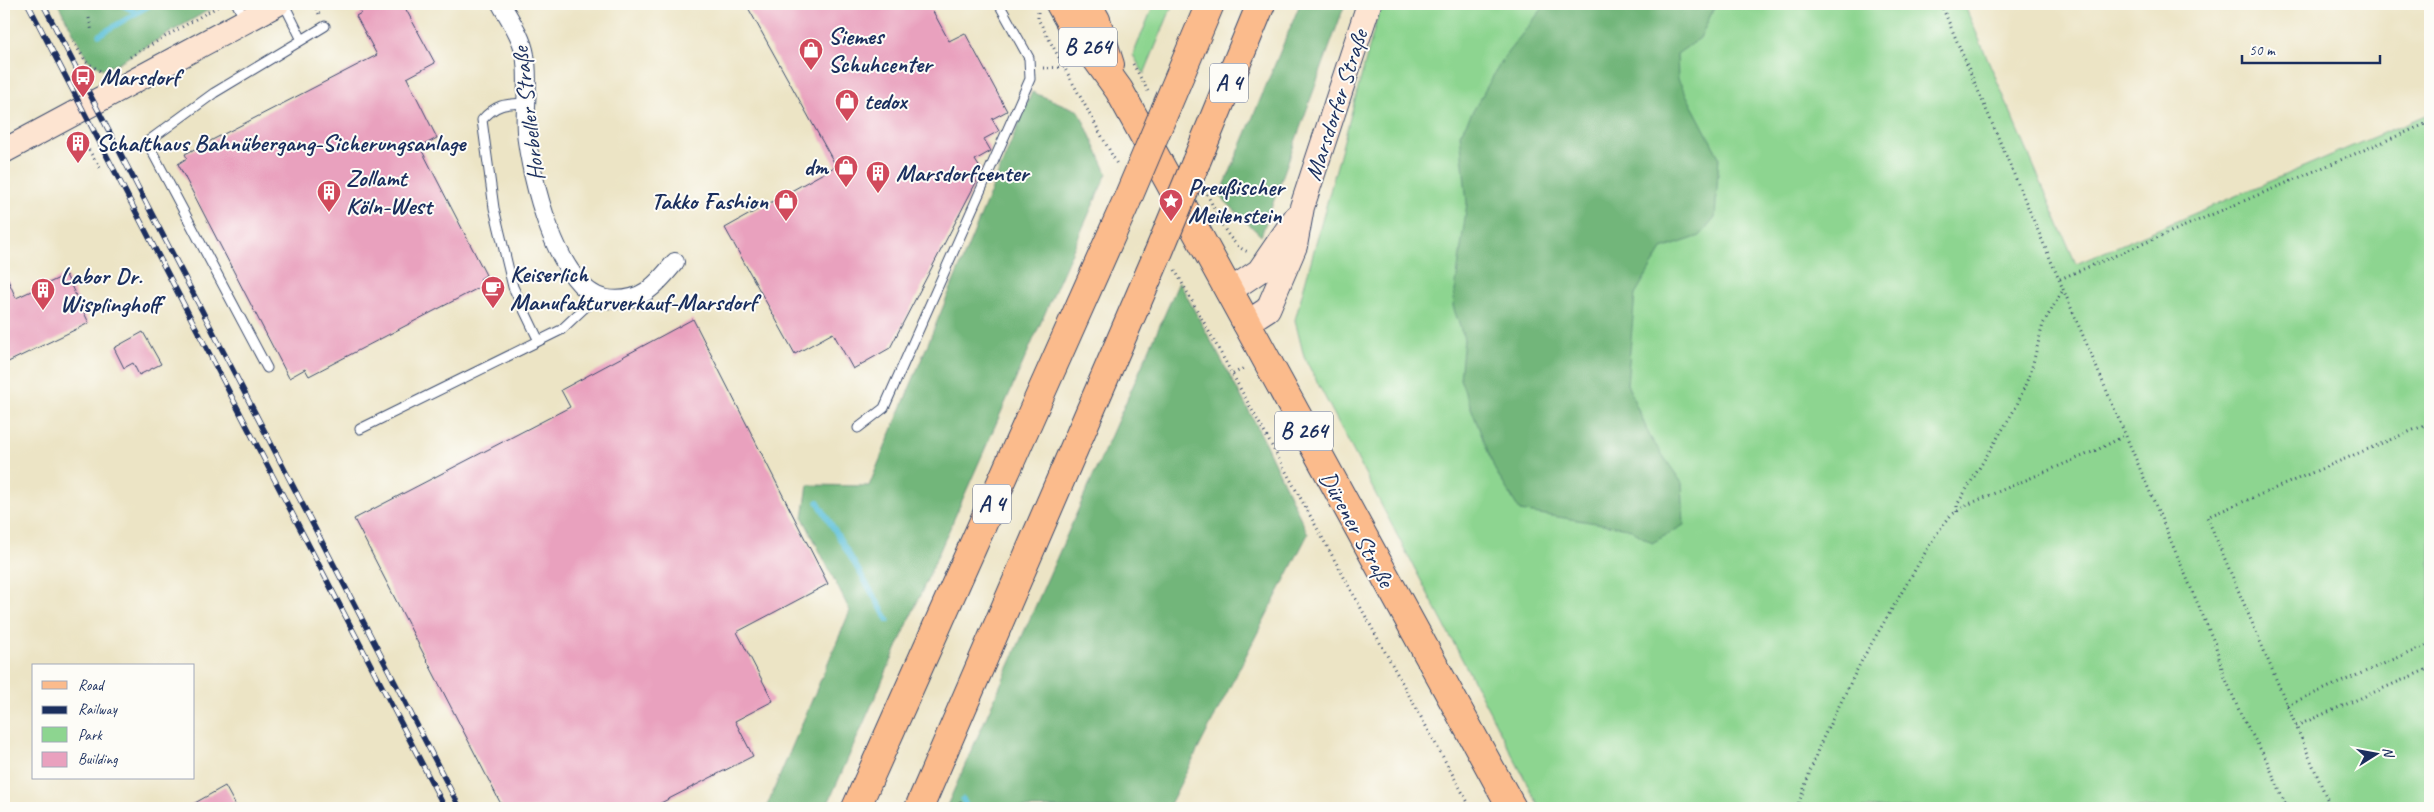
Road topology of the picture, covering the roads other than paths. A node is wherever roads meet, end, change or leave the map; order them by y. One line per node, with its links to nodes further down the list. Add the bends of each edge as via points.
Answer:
1 (277, 4): 10 (street)
2 (284, 4): 12 (lane)
3 (501, 4): 14 (street, Horbeller Straße, via 522,41 526,57)
4 (999, 4): 23 (lane, via 1029,58 1030,79 884,408)
5 (1060, 4): 13 (main road, Dürener Straße / B 264)
6 (1087, 4): 13 (main road, Dürener Straße / B 264, via 1096,20)
7 (1210, 4): 25 (main road, A 4, bridge, via 1127,200)
8 (1261, 4): 26 (main road, A 4, bridge, via 1196,162 1165,260)
9 (1369, 4): 16 (street, Marsdorfer Straße)
10 (241, 12): 15 (street, via 68,117)
11 (325, 26): 12 (lane)
12 (302, 40): 22 (lane, via 214,93 148,142)
13 (1119, 90): 18 (main road, Dürener Straße / B 264)
14 (526, 103): 19 (street, Horbeller Straße, via 526,131 534,183 555,246 575,277); 21 (lane, via 493,108 482,120 494,208 513,287)
15 (4, 151)
16 (1302, 207): 18 (street, Marsdorfer Straße, via 1259,271); 20 (street, Marsdorfer Straße, via 1295,246 1273,301 1268,309)
17 (674, 262): 19 (street, via 656,286 639,296 620,301)
18 (1228, 292): 20 (main road, Dürener Straße / B 264)
19 (596, 297): 21 (lane, via 561,330)
20 (1245, 324): 27 (main road, Dürener Straße / B 264)
21 (539, 341): 24 (lane)
22 (267, 368)
23 (858, 428)
24 (360, 429)
25 (856, 808)
26 (919, 808)
27 (1512, 808)

